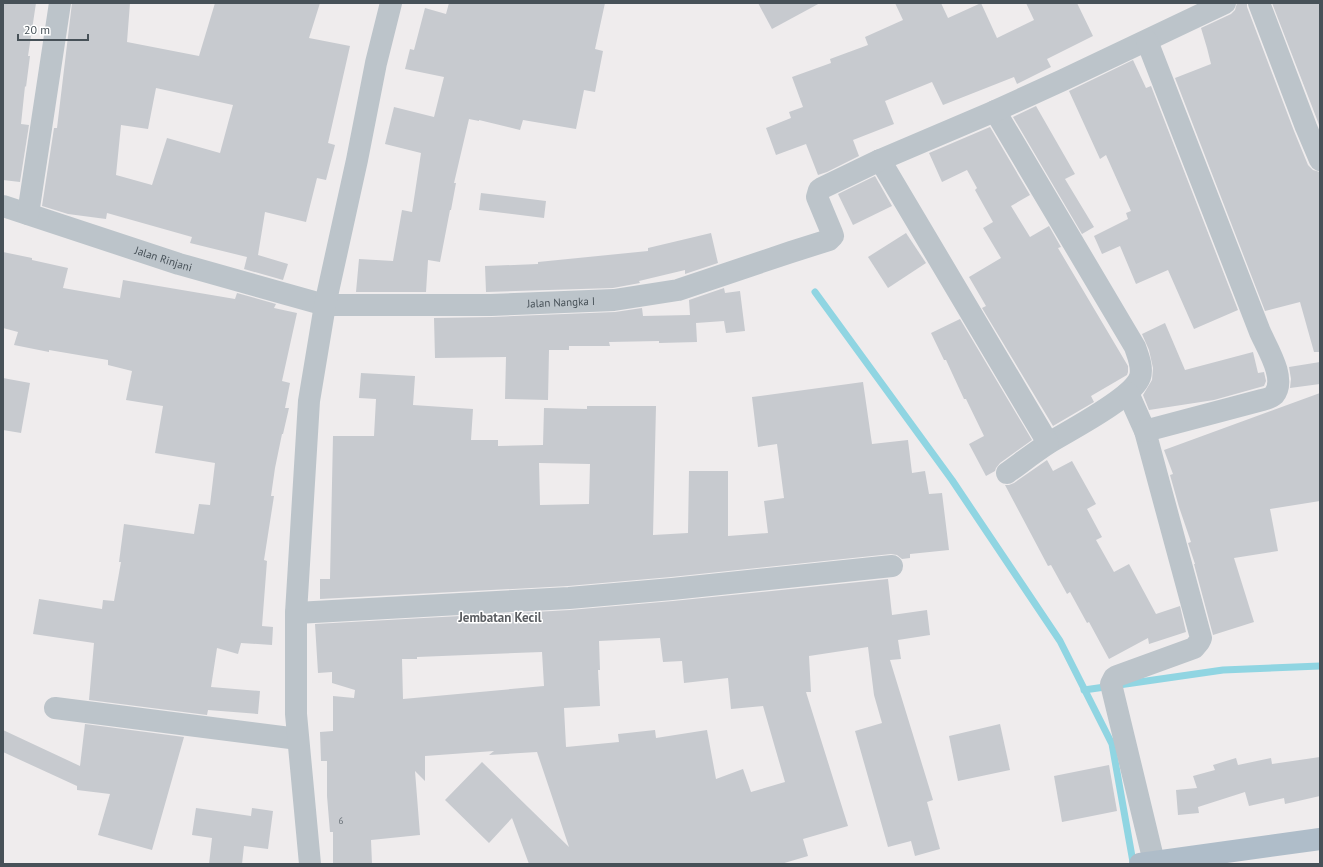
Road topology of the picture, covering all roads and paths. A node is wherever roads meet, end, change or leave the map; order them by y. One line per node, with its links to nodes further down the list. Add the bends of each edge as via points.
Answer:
1 (60, 3): 10 (street)
2 (391, 3): 11 (street)
3 (1225, 3): 5 (street)
4 (1259, 3): 8 (street)
5 (1147, 41): 6 (street); 13 (street, via 1279,379 1275,393 1262,400)
6 (995, 111): 7 (street); 12 (street, via 1135,347 1140,361 1140,376)
7 (880, 160): 11 (street, Jalan Nangka I, via 819,190 817,197 832,236 829,240 678,290 614,300 491,305); 14 (street)
8 (1320, 160)
9 (3, 206): 10 (street, Jalan Rinjani)
10 (28, 214): 11 (street, Jalan Rinjani, via 179,264)
11 (325, 305): 17 (street, via 309,401)
12 (1128, 394): 13 (street); 14 (street)
13 (1145, 431): 21 (street, via 1201,638 1194,648 1117,676 1111,684)
14 (1048, 443): 15 (street)
15 (1007, 473)
16 (892, 566): 17 (street, via 577,597)
17 (296, 613): 19 (street)
18 (55, 708): 19 (street)
19 (298, 739): 22 (street)
20 (1320, 839): 21 (main road)
21 (1147, 863)
22 (310, 864)

